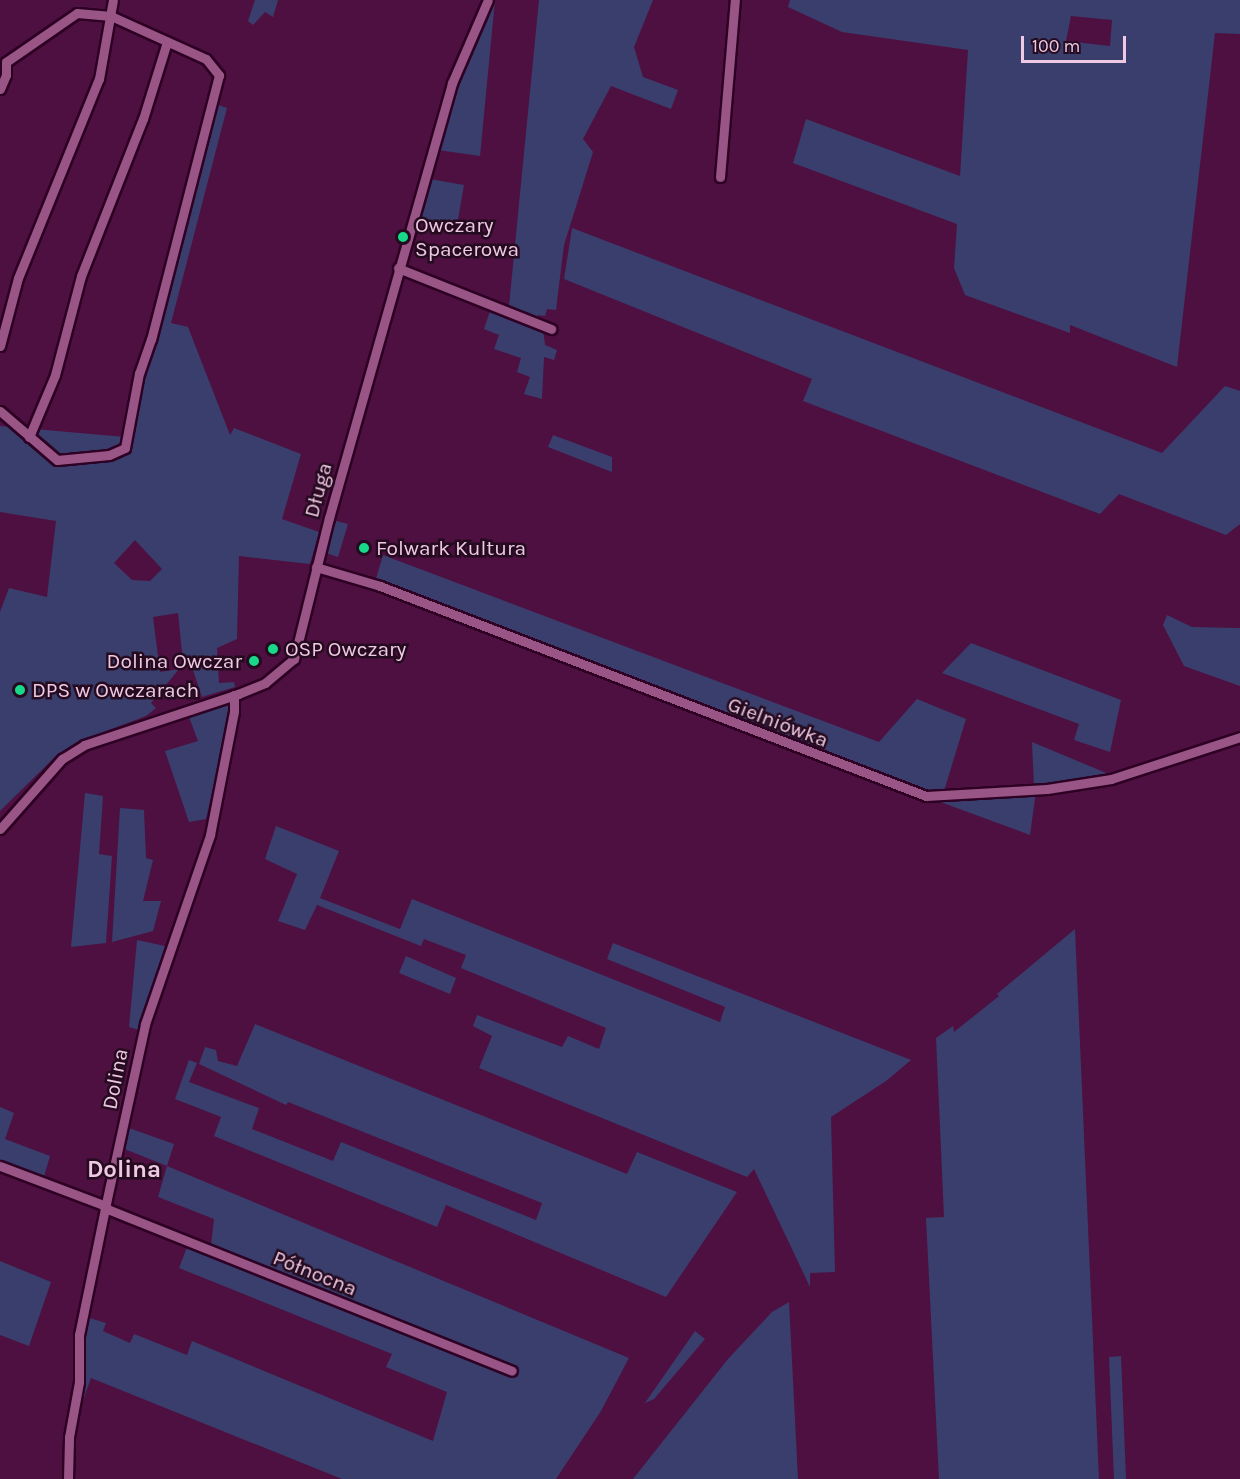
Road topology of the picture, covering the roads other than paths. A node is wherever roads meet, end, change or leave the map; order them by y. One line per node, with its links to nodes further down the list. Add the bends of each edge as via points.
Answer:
1 (113, 0): 4 (street)
2 (488, 0): 8 (street, Długa, via 452,83)
3 (735, 0): 7 (street)
4 (111, 16): 5 (street); 6 (street, via 70,16 6,62); 9 (street, via 99,79)
5 (167, 42): 13 (street, via 143,119 81,276 55,375); 13 (street, via 215,67 219,82 139,373 128,442 118,453 57,460)
6 (0, 88)
7 (720, 177)
8 (398, 268): 10 (street); 14 (street, Długa)
9 (4, 315): 11 (street)
10 (551, 329)
11 (0, 346)
12 (0, 411): 13 (street)
13 (29, 436)
14 (316, 567): 15 (street, Długa, via 294,659 265,683); 16 (street, Gielniówka, via 380,586 926,796 1047,789 1111,779)
15 (234, 695): 17 (street, Długa, via 84,745 62,759); 19 (street, Dolina, via 210,834 145,1024)
16 (1240, 737)
17 (0, 829)
18 (0, 1166): 19 (street, Północna)
19 (105, 1207): 20 (street, Północna); 21 (street, Dolina, via 80,1335)
20 (512, 1371)
21 (68, 1479)

